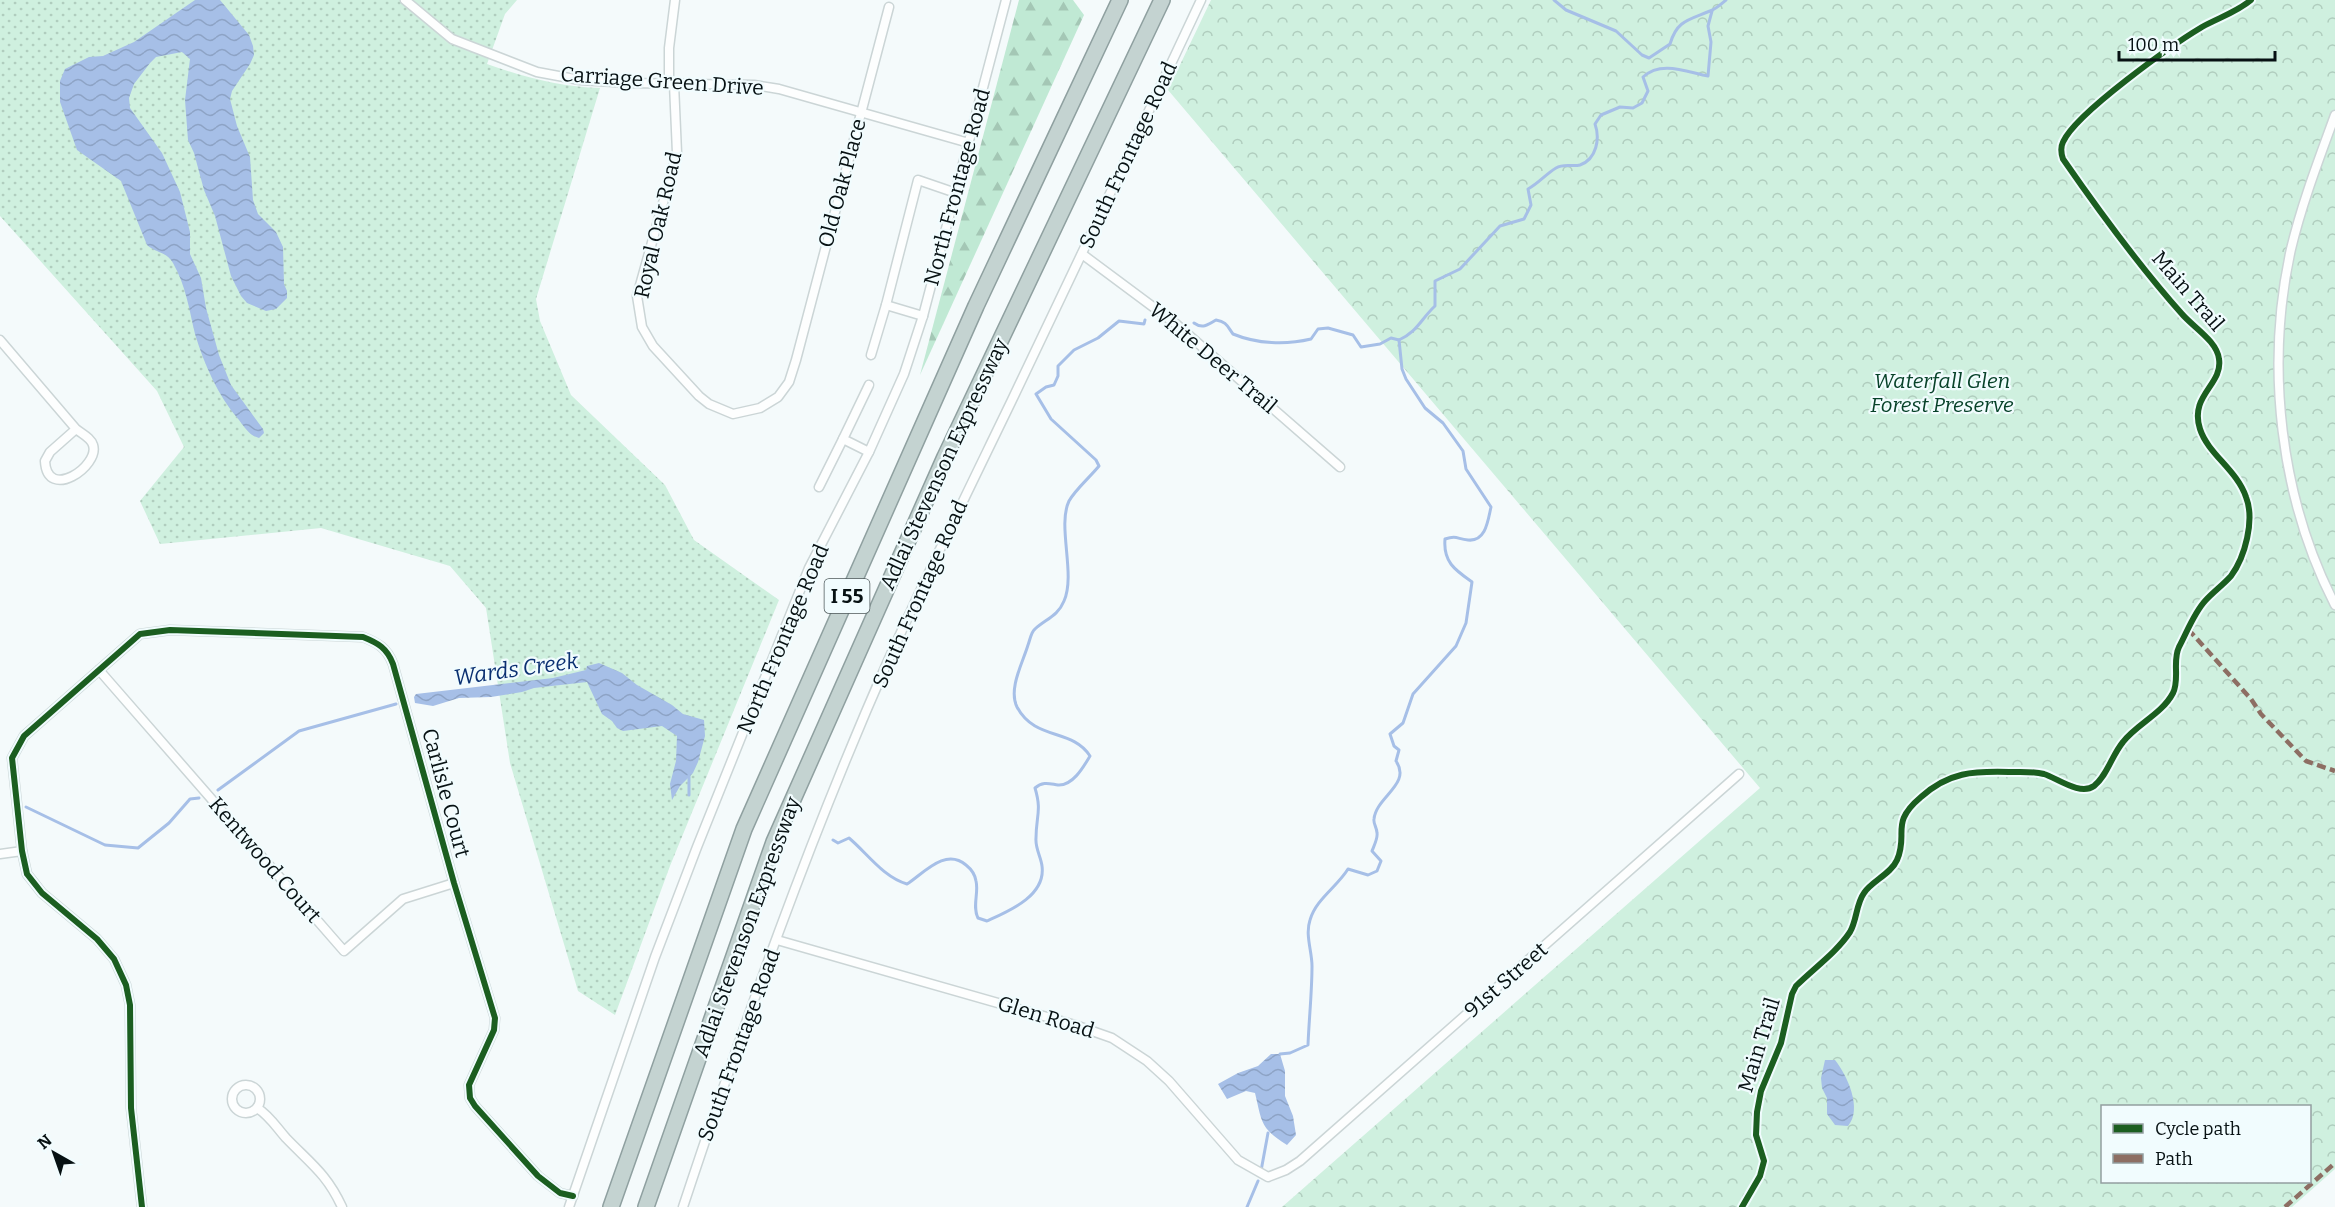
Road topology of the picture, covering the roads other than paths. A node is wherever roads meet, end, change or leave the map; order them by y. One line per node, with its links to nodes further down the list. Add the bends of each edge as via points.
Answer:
1 (405, 0): 8 (street, Carriage Green Drive, via 452,39 515,66 580,80)
2 (675, 0): 8 (street, Royal Oak Road, via 669,48)
3 (1006, 0): 11 (street, North Frontage Road)
4 (1120, 0): 38 (highway, Adlai Stevenson Expressway / I 55, via 976,306 744,829)
5 (1162, 0): 39 (highway, Adlai Stevenson Expressway / I 55, via 945,457 774,842)
6 (1201, 0): 13 (street, South Frontage Road)
7 (889, 7): 9 (street, Old Oak Place)
8 (672, 84): 9 (street, Carriage Green Drive, via 754,85); 18 (street, Royal Oak Road, via 677,153 637,296 642,327 653,346 699,396 733,414 760,408 778,397)
9 (861, 112): 11 (street, Carriage Green Drive); 18 (street, Old Oak Place)
10 (2335, 115): 25 (street, via 2291,250 2279,354 2280,401 2289,467 2308,540)
11 (969, 143): 12 (street, North Frontage Road)
12 (956, 193): 14 (street, via 918,180); 15 (street, North Frontage Road)
13 (1082, 254): 23 (street, White Deer Trail, via 1176,324); 31 (street, South Frontage Road, via 886,665)
14 (885, 305): 15 (street); 17 (street)
15 (923, 316): 22 (street, North Frontage Road, via 904,374)
16 (0, 340): 20 (street)
17 (871, 355)
18 (796, 360)
19 (869, 385): 21 (street)
20 (76, 429): 20 (street, via 45,461 49,474 57,480 71,478 93,455 90,439)
21 (843, 439): 22 (street); 24 (street)
22 (868, 452): 34 (street, North Frontage Road, via 809,568 697,847)
23 (1340, 467)
24 (819, 487)
25 (2335, 605)
26 (99, 670): 28 (street, Carlisle Court, via 24,736 12,758); 30 (street, Kentwood Court, via 344,951 403,899); 30 (street, Carlisle Court, via 140,634 157,630 363,637 379,644 393,664)
27 (1739, 774): 33 (street, 91st Street, via 1300,1161)
28 (22, 851): 29 (street); 35 (street, Carlisle Court, via 33,885 98,939 114,959 126,985 130,1005 131,1108)
29 (0, 854)
30 (454, 883): 34 (street, Carlisle Court, via 495,1018 494,1030 469,1085 470,1098 538,1176 560,1193)
31 (777, 940): 33 (street, Glen Road, via 1112,1038 1157,1069 1238,1160); 40 (street, South Frontage Road)
32 (257, 1108): 36 (street, via 317,1167)
33 (1268, 1177)
34 (573, 1196): 37 (street, North Frontage Road)
35 (142, 1207)
36 (342, 1207)
37 (569, 1207)
38 (611, 1207)
39 (646, 1207)
40 (683, 1207)

